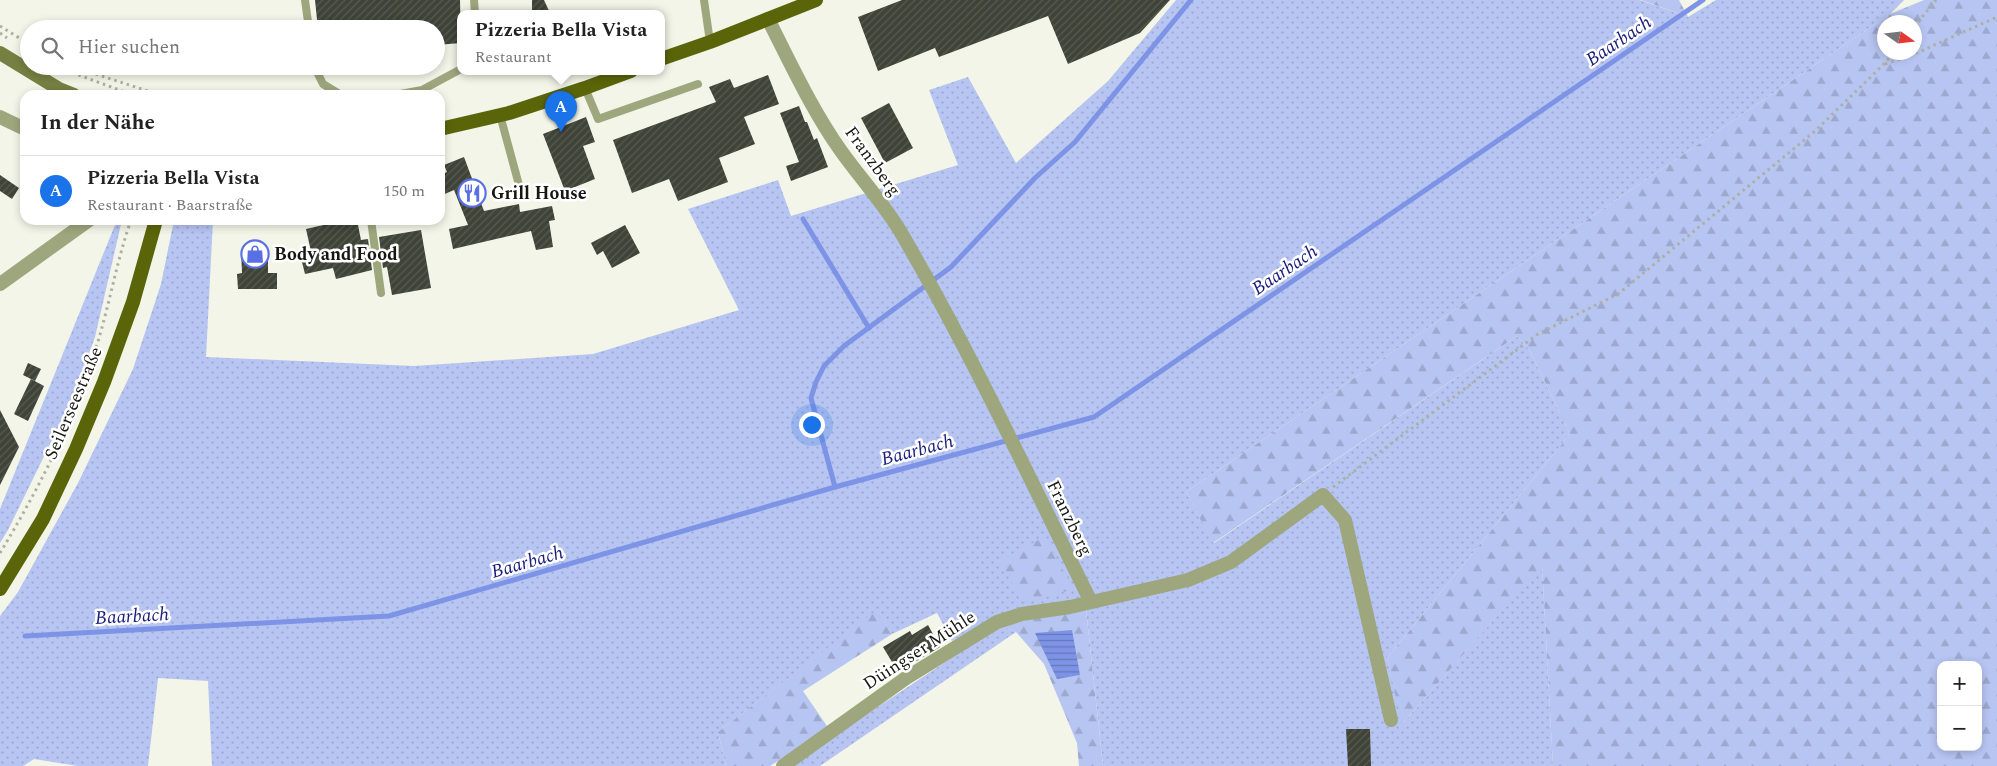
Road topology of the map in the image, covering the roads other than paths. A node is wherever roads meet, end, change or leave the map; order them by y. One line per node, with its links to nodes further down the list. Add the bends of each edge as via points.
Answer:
1 (305, 0): 5 (lane)
2 (704, 0): 6 (lane)
3 (816, 0): 4 (main road)
4 (768, 19): 6 (main road); 30 (street, Franzberg, via 813,108 902,233 935,292)
5 (308, 20)
6 (710, 42): 8 (main road)
7 (0, 53): 9 (main road)
8 (665, 58)
9 (20, 65)
10 (457, 71): 18 (lane)
11 (36, 75): 16 (main road)
12 (318, 75): 17 (lane, via 323,84)
13 (620, 75): 15 (main road)
14 (698, 84): 15 (lane, via 598,119)
15 (585, 88): 19 (main road)
16 (62, 90)
17 (333, 90)
18 (422, 90)
19 (500, 115): 22 (main road); 23 (lane)
20 (0, 117): 21 (street)
21 (20, 127)
22 (445, 128)
23 (519, 185)
24 (82, 225): 27 (street)
25 (155, 225): 29 (main road, Seilerseestraße, via 133,302 94,407 43,518)
26 (372, 225): 28 (lane)
27 (0, 284)
28 (381, 293)
29 (0, 589)
30 (1091, 602): 31 (street, via 1188,580 1231,562 1323,495 1345,520); 32 (street, Düingser Mühle, via 1022,614 997,622 906,678)
31 (1391, 720)
32 (783, 766)

